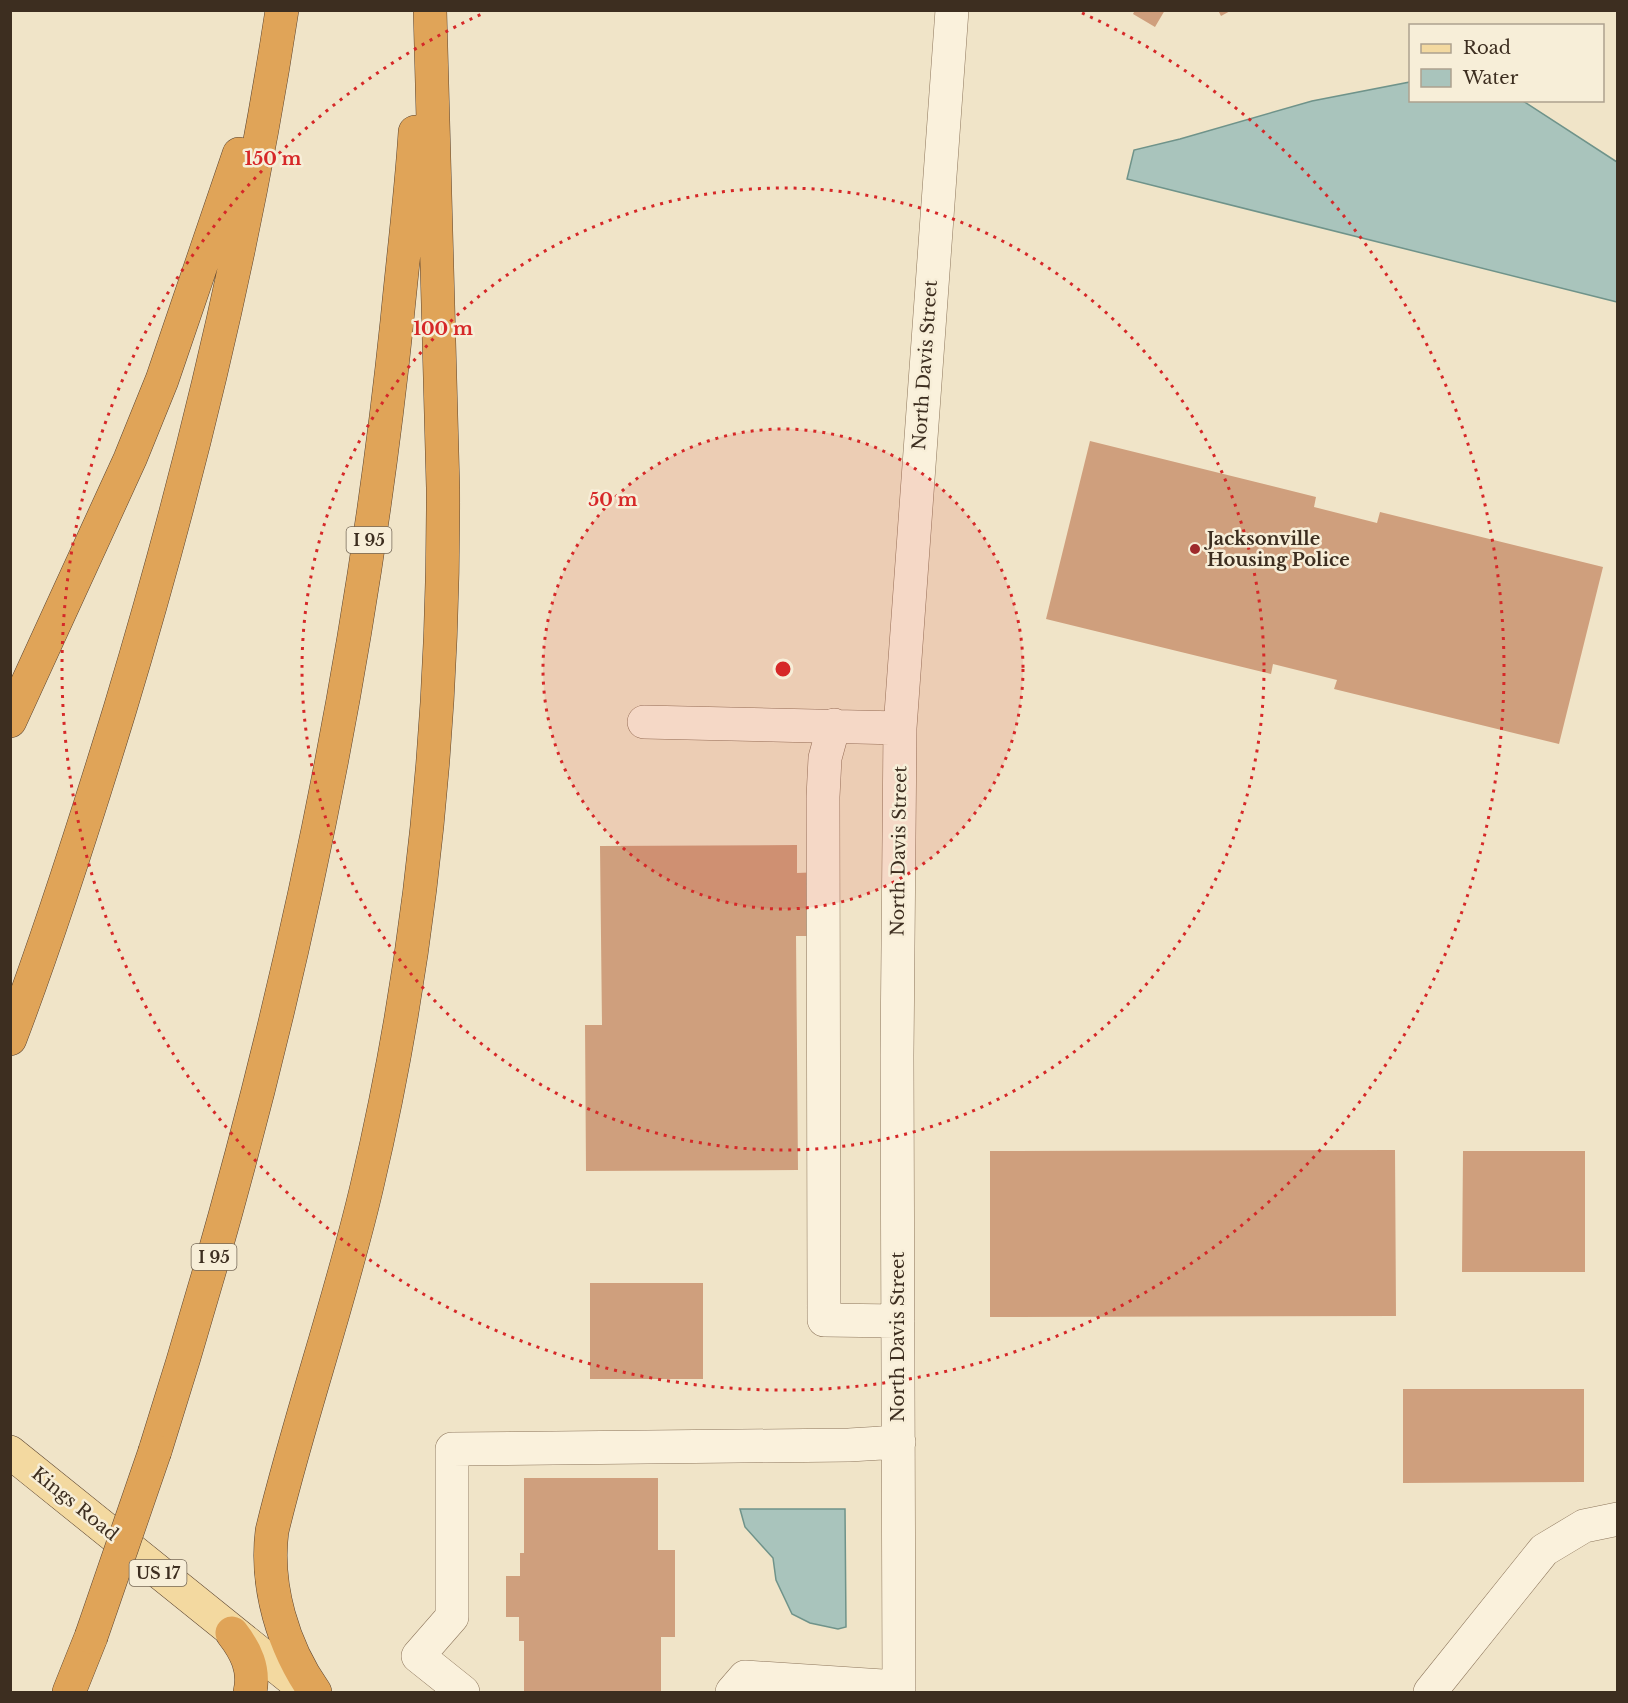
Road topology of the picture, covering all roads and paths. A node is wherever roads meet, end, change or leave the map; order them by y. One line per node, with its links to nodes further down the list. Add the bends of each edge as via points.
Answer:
1 (282, 10): 5 (highway)
2 (422, 10): 19 (highway, I 95, bridge, via 415,138 391,374 359,605 293,948 204,1290 155,1451)
3 (430, 10): 22 (highway, via 443,498 435,738 412,947 379,1134 343,1280 272,1531 270,1562 277,1605 296,1663)
4 (952, 10): 9 (street, North Davis Street)
5 (276, 47): 6 (highway, via 162,380); 10 (highway, via 219,336 163,562 97,786)
6 (10, 721)
7 (644, 722): 8 (street)
8 (834, 725): 9 (street); 13 (street, via 825,758 823,797 824,1320)
9 (900, 728): 13 (street, North Davis Street)
10 (23, 1006): 11 (highway); 12 (highway)
11 (10, 1040)
12 (10, 1058)
13 (898, 1321): 14 (street, North Davis Street)
14 (899, 1442): 18 (street, North Davis Street); 23 (street, via 452,1449 452,1617 418,1656)
15 (10, 1452): 17 (main road, Kings Road / US 17)
16 (1617, 1519): 25 (street, via 1584,1526 1544,1550)
17 (232, 1633): 20 (highway, via 250,1663); 21 (main road, Kings Road / US 17)
18 (898, 1690): 24 (street, via 745,1677)
19 (69, 1692)
20 (250, 1692)
21 (308, 1692)
22 (315, 1692)
23 (463, 1692)
24 (732, 1692)
25 (1430, 1692)

